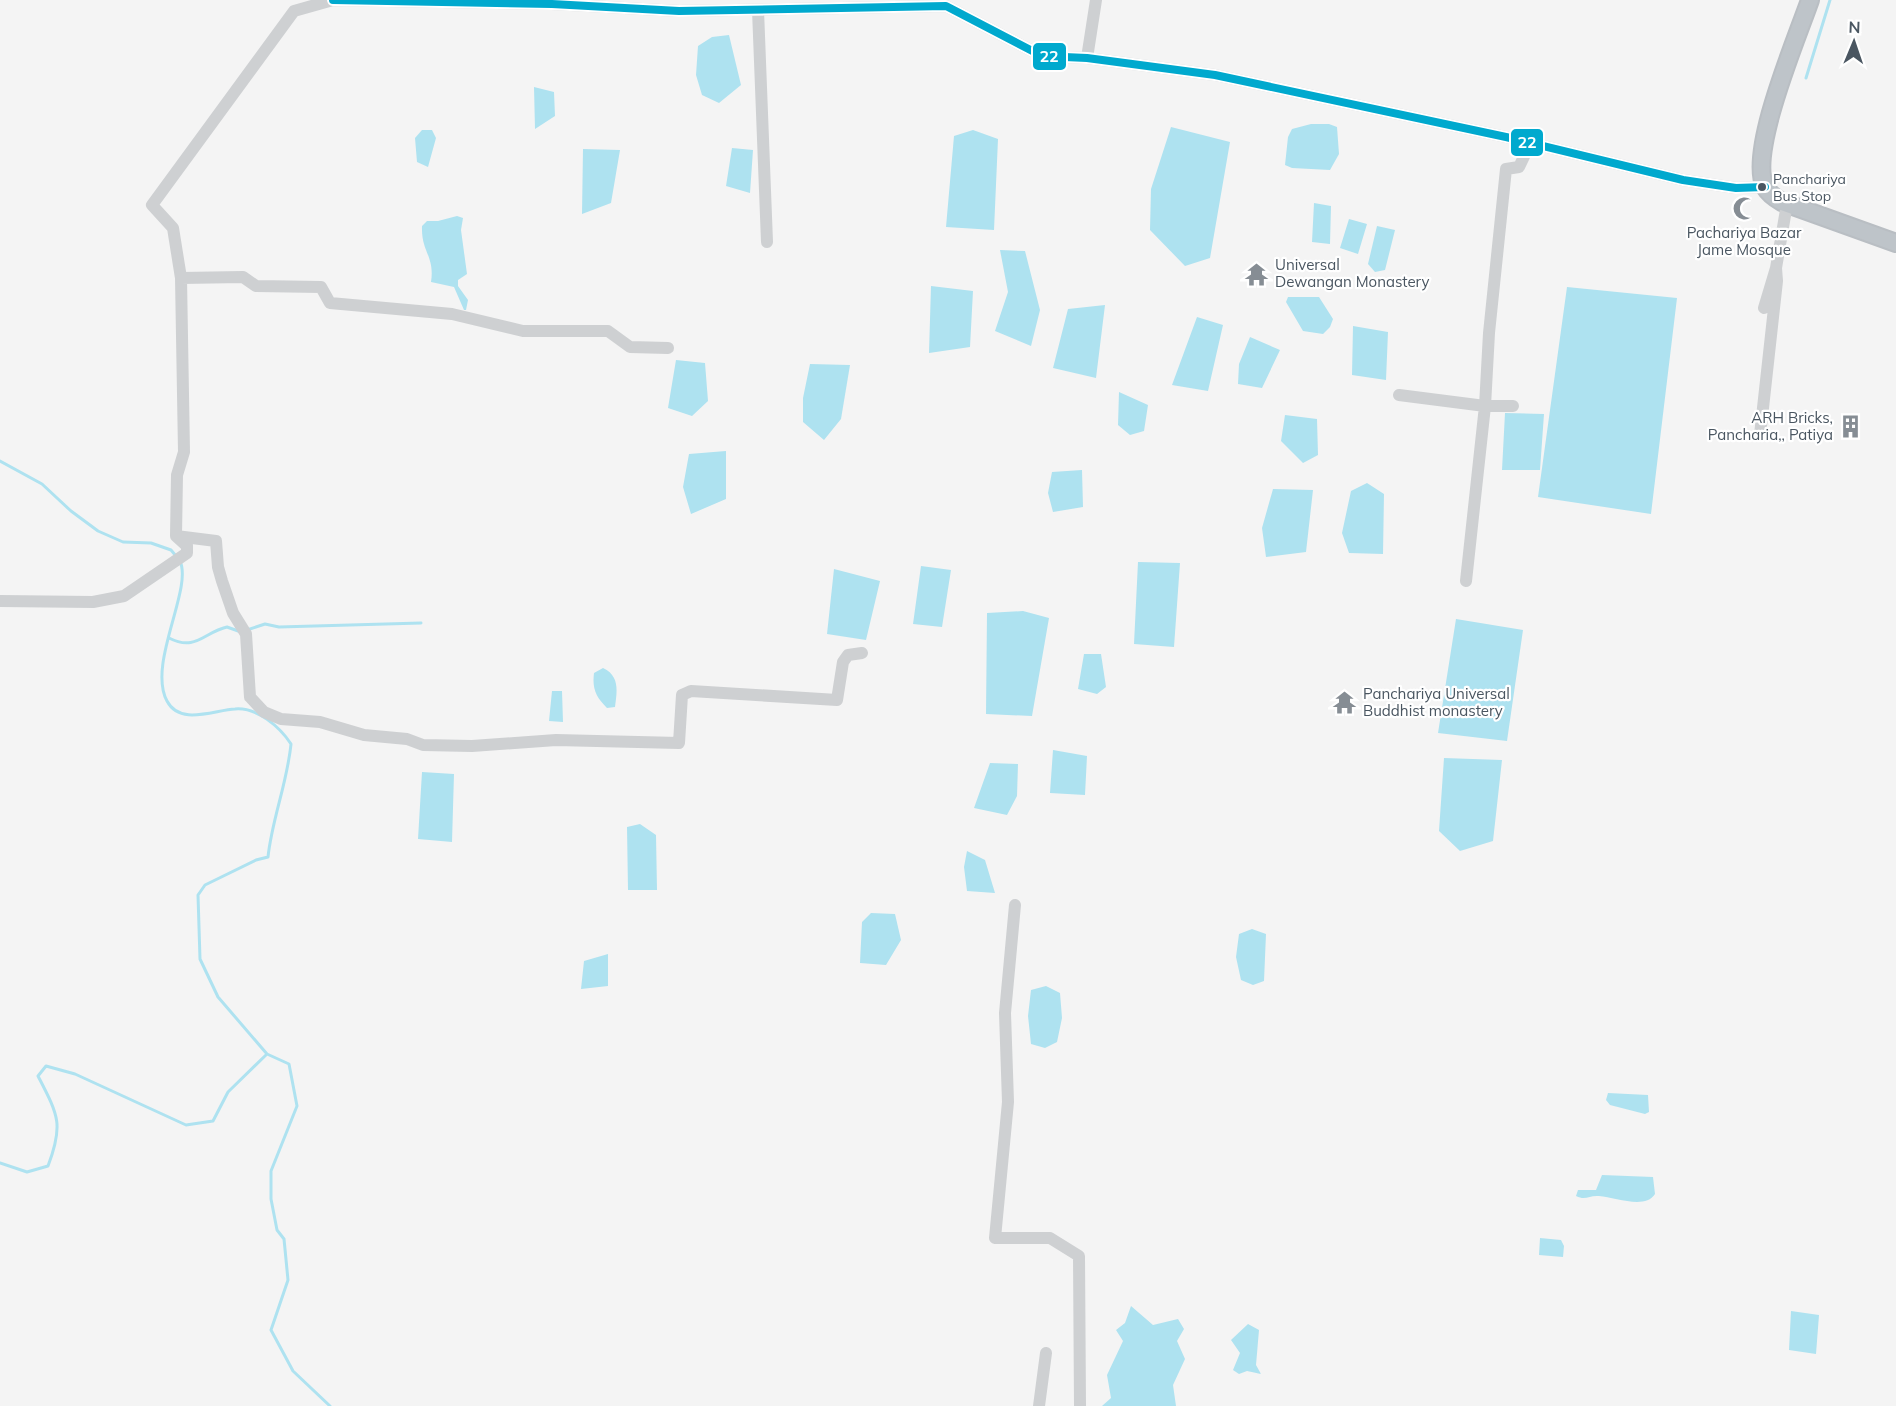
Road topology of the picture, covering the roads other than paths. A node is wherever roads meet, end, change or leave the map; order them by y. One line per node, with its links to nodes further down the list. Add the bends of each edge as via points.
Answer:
1 (333, 0): 5 (street); 13 (street, via 294,11 152,205 173,228)
2 (1096, 0): 6 (street)
3 (1810, 0): 8 (highway, via 1766,134 1762,163)
4 (799, 4): 5 (street); 6 (street, via 946,6 1042,56)
5 (758, 10): 10 (street)
6 (1087, 58): 7 (street, via 1215,75)
7 (1530, 144): 8 (street, via 1683,180 1736,188); 17 (street, via 1519,167 1506,169)
8 (1765, 187): 9 (highway)
9 (1787, 204): 11 (highway); 12 (street)
10 (767, 242)
11 (1896, 243)
12 (1776, 268): 14 (street); 19 (street)
13 (181, 278): 15 (street, via 243,277 256,286 321,287 330,303 452,314 523,331 608,331 630,347); 20 (street, via 184,452 177,475)
14 (1764, 308)
15 (668, 348)
16 (1399, 395): 17 (street)
17 (1485, 406): 18 (street); 21 (street)
18 (1513, 406)
19 (1760, 435)
20 (176, 536): 22 (street, via 187,546 187,553 124,596 93,602); 23 (street, via 216,541 220,574 233,613 246,634 250,697 264,712 364,735 454,746 556,740 679,742 682,695 691,691 837,700 843,662 848,655)
21 (1466, 581)
22 (0, 601)
23 (862, 653)
24 (1015, 905): 27 (street, via 1005,1013 1008,1102 995,1238 1050,1238 1079,1256)
25 (1046, 1353): 26 (street)
26 (1039, 1406)
27 (1080, 1406)

